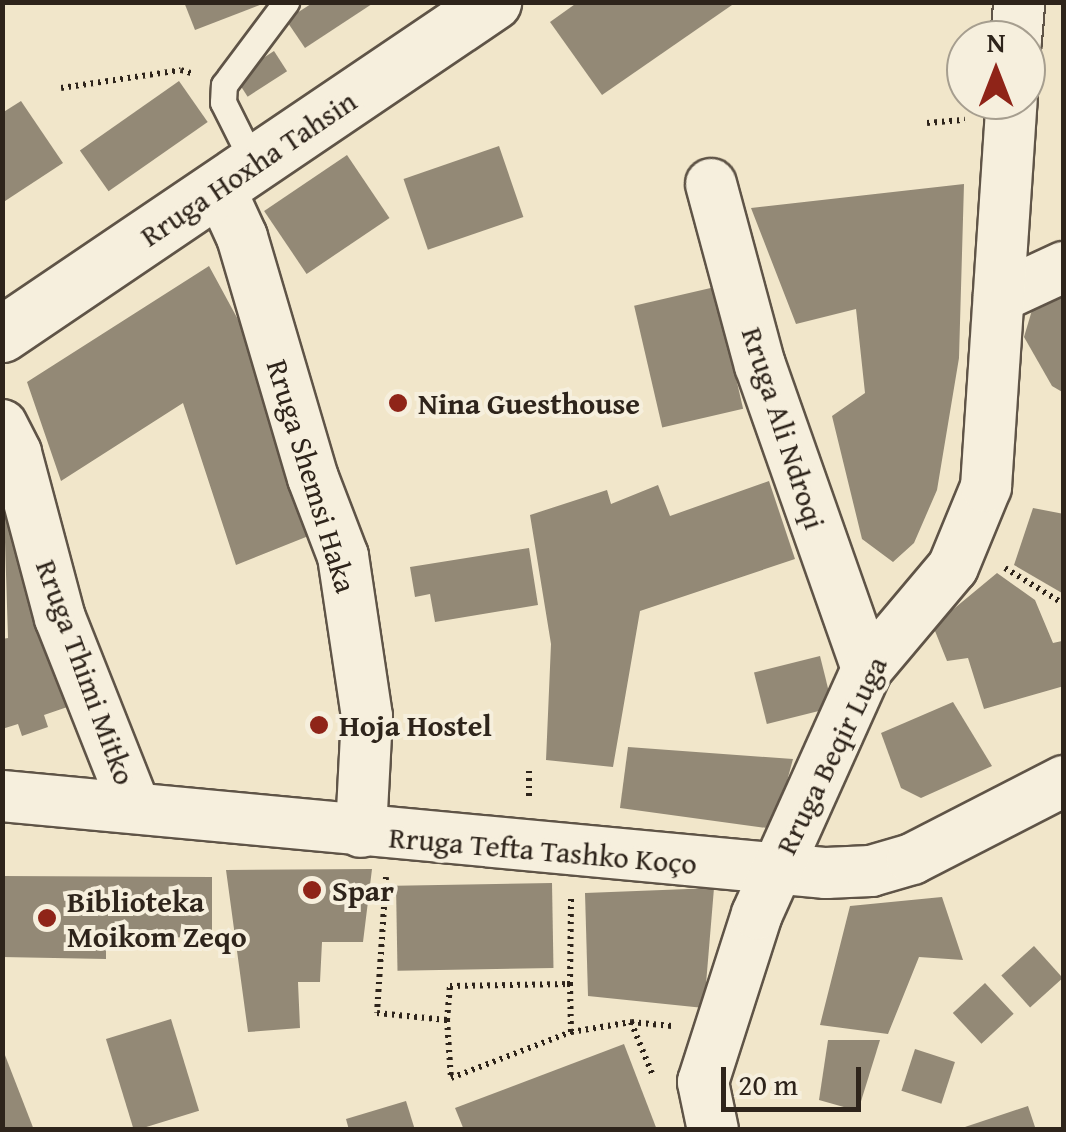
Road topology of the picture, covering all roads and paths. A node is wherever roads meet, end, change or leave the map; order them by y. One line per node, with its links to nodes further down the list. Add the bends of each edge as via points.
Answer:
1 (286, 2): 3 (lane)
2 (492, 2): 6 (main road, Rruga Hoxha Tahsin)
3 (224, 84): 4 (path, via 181,70); 6 (lane)
4 (61, 88)
5 (1011, 120): 9 (street, Rruga Beqir Luga)
6 (236, 176): 10 (main road, Rruga Hoxha Tahsin); 18 (street, Rruga Shemsi Haka, via 242,237 312,478 343,556 367,716)
7 (711, 184): 14 (street, Rruga Ali Ndroqi, via 760,365)
8 (1064, 267): 9 (street)
9 (999, 297): 12 (street, Rruga Beqir Luga, via 986,488)
10 (2, 334)
11 (2, 425): 17 (street, Rruga Thimi Mitko, via 16,454 60,618)
12 (966, 543): 13 (path); 14 (street, Rruga Beqir Luga)
13 (1064, 604)
14 (868, 669): 20 (street, Rruga Beqir Luga)
15 (1064, 780): 20 (street, Rruga Tefta Tashko Koço, via 912,860 871,871)
16 (2, 796): 17 (street, Rruga Tefta Tashko Koço)
17 (134, 804): 18 (street, Rruga Tefta Tashko Koço)
18 (361, 832): 19 (street, Rruga Tefta Tashko Koço)
19 (571, 852): 20 (street, Rruga Tefta Tashko Koço); 22 (path)
20 (775, 872): 24 (street, Rruga Beqir Luga)
21 (386, 887): 23 (path, via 377,1013)
22 (570, 984): 23 (path, via 450,986); 25 (path)
23 (446, 1020): 25 (path, via 451,1078)
24 (720, 1031): 25 (path, via 632,1022); 26 (street, Rruga Beqir Luga, via 703,1082)
25 (571, 1032)
26 (712, 1130)

